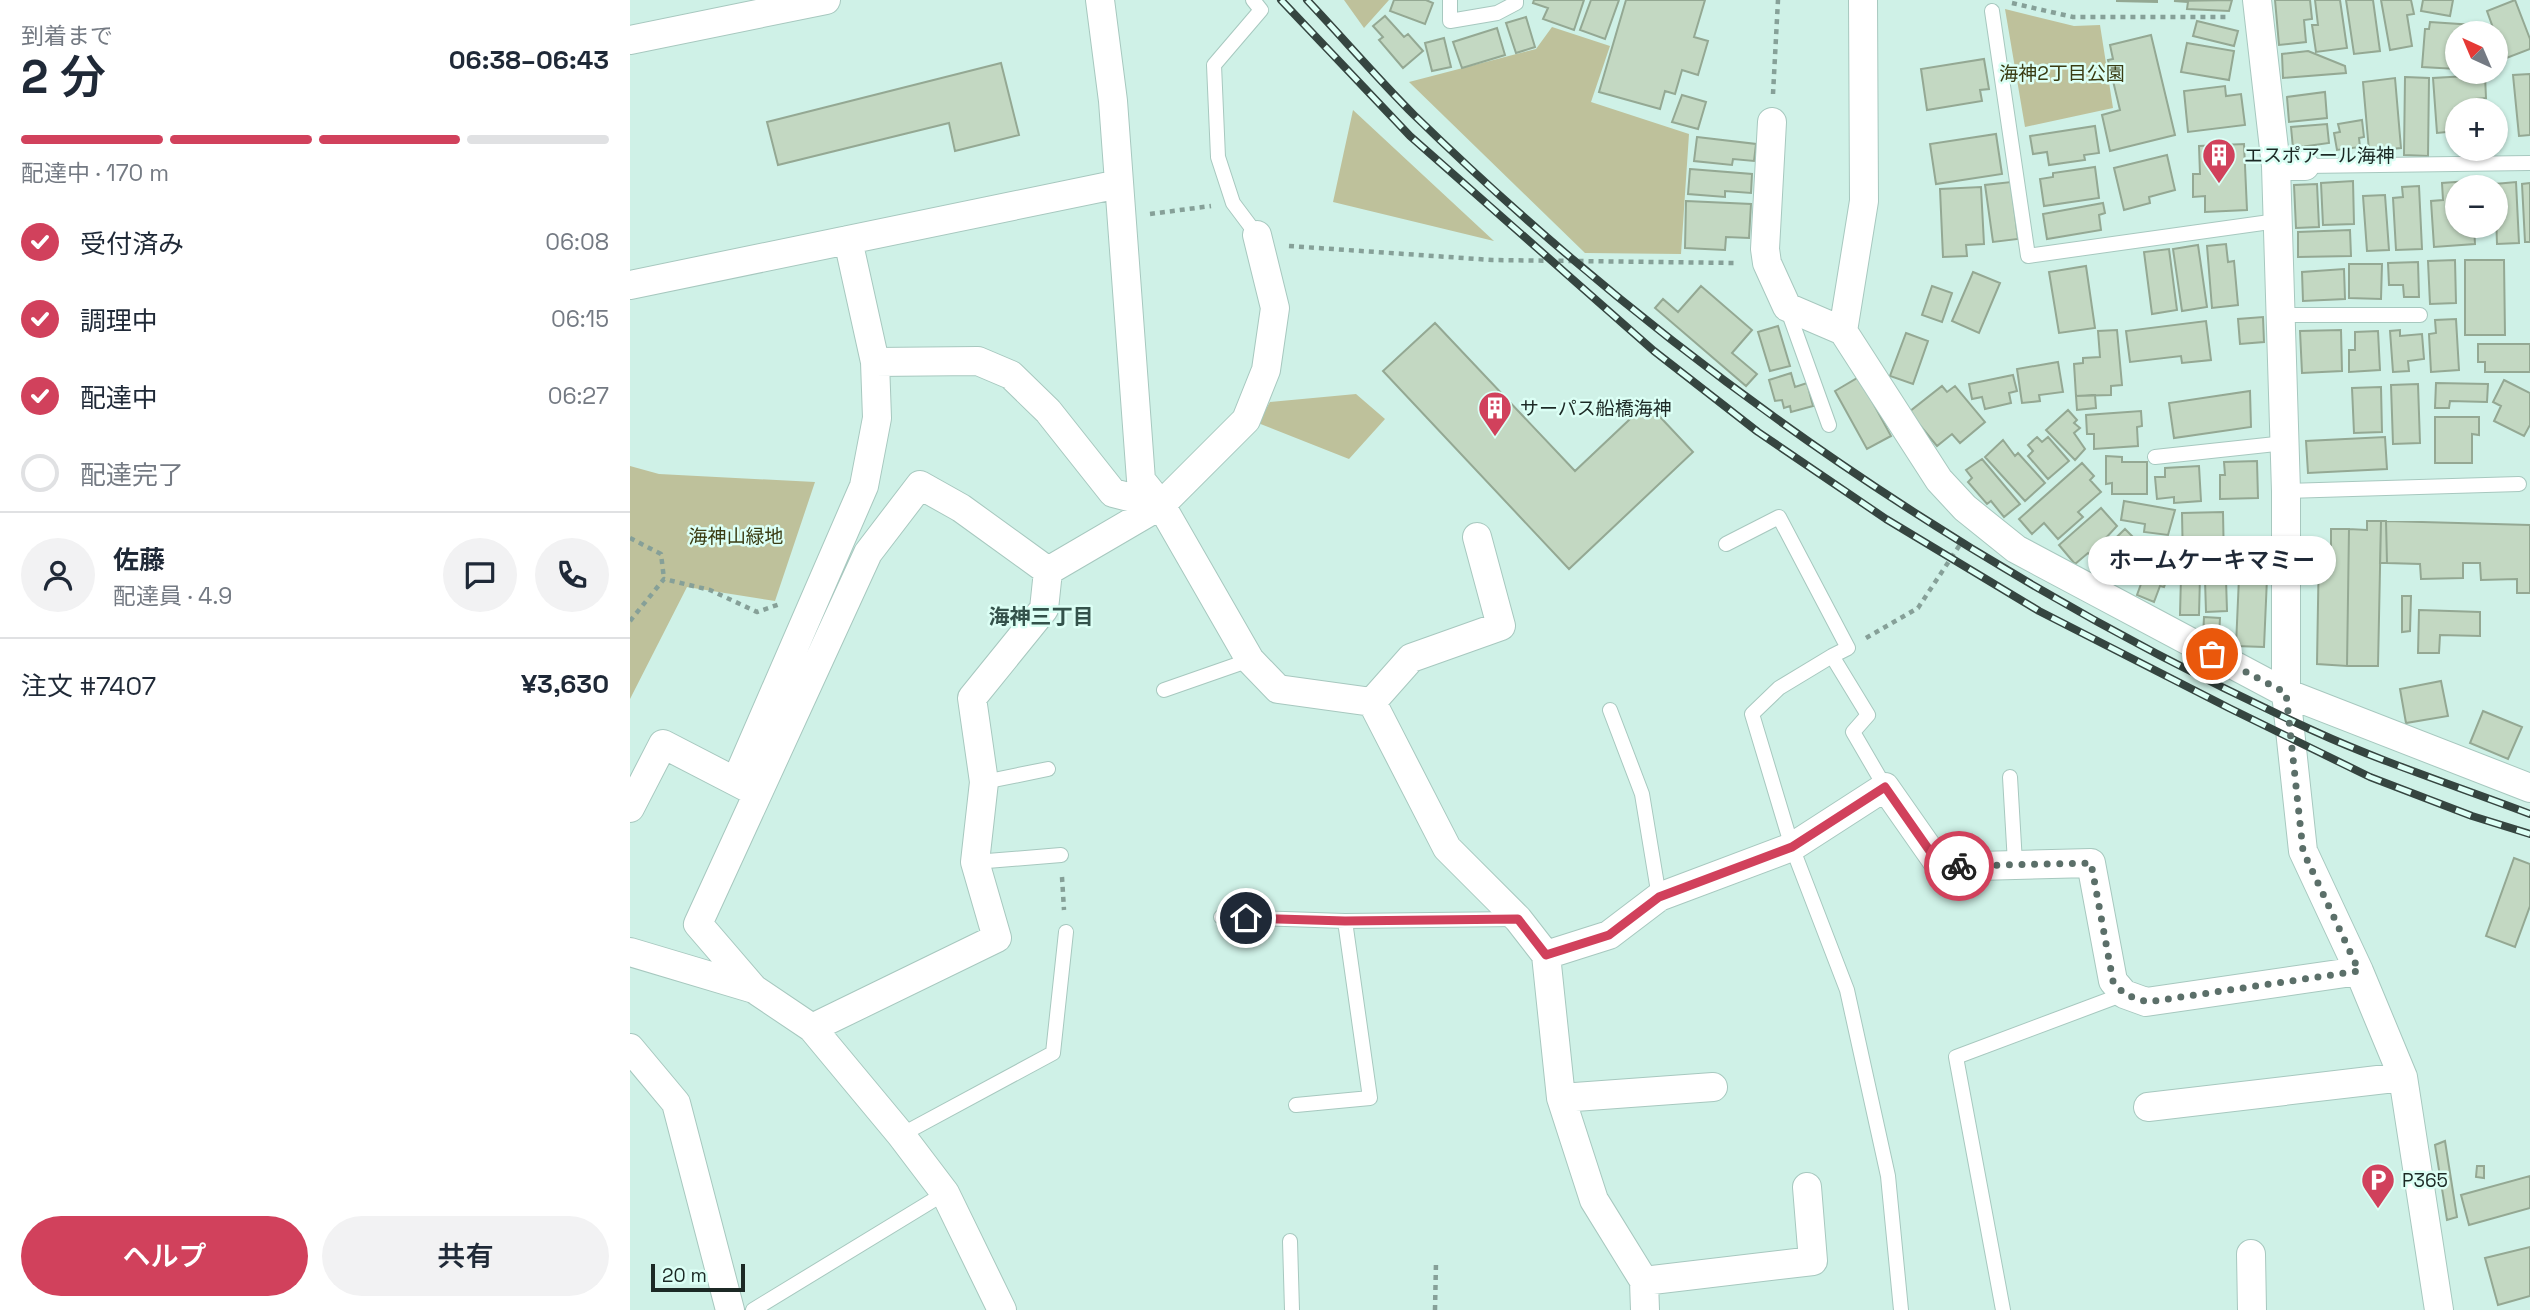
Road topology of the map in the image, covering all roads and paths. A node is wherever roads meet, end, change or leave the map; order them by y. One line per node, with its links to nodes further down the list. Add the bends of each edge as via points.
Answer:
1 (826, 0): 11 (street)
2 (1100, 0): 16 (street)
3 (1253, 0): 17 (lane, via 1261,10 1214,65 1218,158)
4 (1450, 0): 5 (lane, via 1450,21 1497,13)
5 (1516, 0)
6 (1778, 0): 12 (path)
7 (1863, 0): 27 (street, via 1864,201)
8 (2004, 1): 9 (path, via 2073,17)
9 (2258, 9): 14 (street)
10 (1992, 11): 19 (lane, via 2028,256)
11 (630, 40)
12 (1772, 122): 22 (street)
13 (2530, 163): 15 (lane)
14 (2276, 166): 15 (street); 19 (street)
15 (2305, 166)
16 (1119, 184): 18 (street); 21 (street)
17 (1233, 204): 18 (path); 20 (lane)
18 (1121, 218): 34 (street, via 1141,480)
19 (2277, 221): 25 (street)
20 (1257, 235): 22 (path, via 1296,249 1492,260); 34 (street, via 1275,308 1266,370 1246,420)
21 (848, 240): 23 (street); 28 (street)
22 (1767, 263): 24 (street)
23 (630, 285)
24 (1787, 307): 27 (street); 29 (lane)
25 (2282, 315): 26 (lane); 30 (street)
26 (2420, 315)
27 (1843, 331): 47 (street, via 1939,480 1993,533)
28 (875, 362): 34 (street, via 978,361 1011,374 1048,411 1113,493); 53 (street, via 877,418 864,486)
29 (1829, 425)
30 (2285, 443): 31 (lane); 33 (street)
31 (2155, 457)
32 (2519, 484): 33 (lane)
33 (2286, 491): 47 (street)
34 (1161, 505): 39 (street); 45 (street)
35 (1477, 537): 48 (street, via 1501,626 1411,658)
36 (630, 538): 40 (path, via 661,554)
37 (1964, 539): 43 (path, via 1919,608)
38 (1726, 544): 43 (lane, via 1779,517)
39 (1048, 570): 52 (street, via 1044,609 972,698); 53 (street, via 961,508 920,485 869,553)
40 (664, 579): 41 (path, via 710,590 757,612); 42 (path)
41 (786, 602)
42 (630, 621)
43 (1847, 648): 44 (lane)
44 (1832, 656): 54 (lane, via 1868,715 1853,732); 57 (lane, via 1779,688 1752,714)
45 (1250, 660): 46 (lane); 48 (street, via 1278,689)
46 (1164, 690)
47 (2286, 693): 55 (street); 68 (street, via 2303,851)
48 (1373, 702): 63 (street, via 1447,848)
49 (1610, 709): 61 (lane, via 1642,794)
50 (1048, 769): 52 (lane)
51 (2010, 777): 60 (lane)
52 (984, 782): 59 (street)
53 (746, 787): 56 (street, via 663,744); 69 (street, via 698,924)
54 (1885, 787): 57 (street); 60 (street, via 1941,867)
55 (2530, 788)
56 (630, 808)
57 (1792, 847): 61 (street); 91 (lane, via 1847,990 1888,1176)
58 (1061, 855): 59 (lane); 65 (path)
59 (975, 862): 71 (street, via 997,938)
60 (2015, 863): 70 (street, via 2091,863 2113,981)
61 (1659, 897): 67 (street, via 1609,935)
62 (1221, 917): 64 (lane)
63 (1518, 919): 64 (lane); 67 (street)
64 (1345, 921): 76 (lane, via 1370,1098)
65 (1066, 932): 78 (lane, via 1053,1053)
66 (630, 952): 69 (street)
67 (1546, 955): 75 (street)
68 (2359, 971): 70 (street, via 2147,1002); 73 (street)
69 (754, 989): 71 (street)
70 (2124, 994): 92 (lane, via 1956,1057)
71 (812, 1028): 78 (street)
72 (630, 1048): 85 (street, via 676,1103)
73 (2403, 1077): 77 (street); 94 (street)
74 (1713, 1087): 75 (street)
75 (1561, 1098): 84 (street, via 1594,1200)
76 (1296, 1105)
77 (2148, 1107)
78 (901, 1135): 80 (street)
79 (1807, 1187): 84 (street, via 1813,1261)
80 (945, 1193): 86 (lane); 87 (street)
81 (1290, 1241): 88 (lane)
82 (2250, 1254): 93 (street)
83 (1436, 1262): 89 (path)
84 (1644, 1282): 90 (street)
85 (730, 1310)
86 (753, 1310)
87 (1002, 1310)
88 (1292, 1310)
89 (1435, 1310)
90 (1645, 1310)
91 (1901, 1310)
92 (2003, 1310)
93 (2252, 1310)
94 (2439, 1310)

